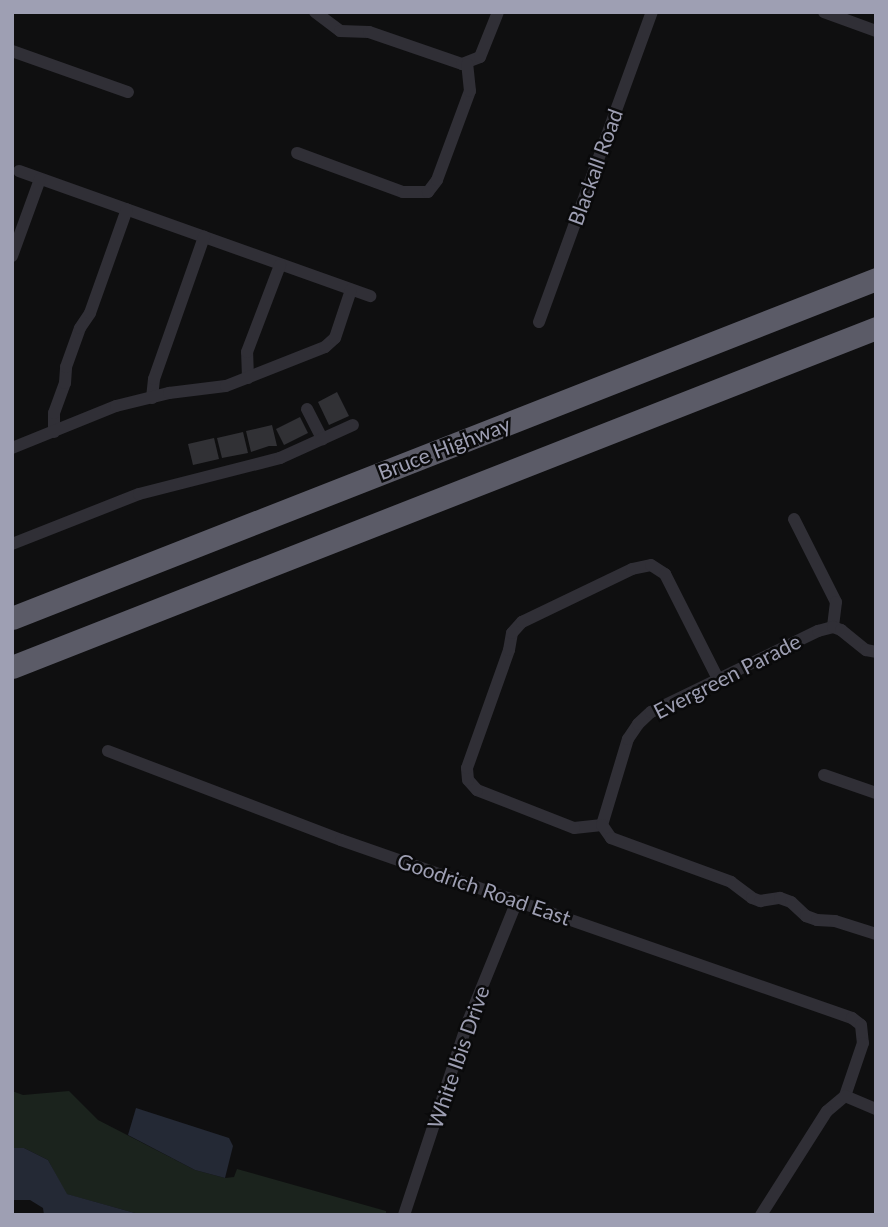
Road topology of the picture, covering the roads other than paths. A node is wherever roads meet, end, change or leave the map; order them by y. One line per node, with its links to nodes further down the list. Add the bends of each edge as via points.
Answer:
1 (315, 12): 7 (street, via 340,31 369,32)
2 (498, 12): 7 (street, via 483,52)
3 (652, 12): 19 (street, Blackall Road)
4 (824, 12): 5 (street)
5 (876, 31)
6 (12, 51): 8 (street)
7 (467, 64): 9 (street, via 470,91 437,180 428,192 403,192)
8 (128, 92)
9 (297, 153)
10 (19, 171): 11 (street)
11 (40, 179): 12 (street); 14 (street)
12 (127, 209): 13 (street); 25 (street, via 66,367)
13 (204, 237): 15 (street); 22 (street, via 154,379)
14 (12, 256)
15 (280, 265): 17 (street); 21 (street, via 247,352)
16 (876, 279): 30 (highway, Bruce Highway)
17 (351, 290): 18 (street); 21 (street, via 329,345)
18 (370, 296)
19 (539, 321)
20 (876, 328): 33 (highway)
21 (248, 378): 22 (street, via 209,390)
22 (152, 398): 25 (street, via 116,406)
23 (307, 409): 26 (street)
24 (353, 425): 26 (street)
25 (54, 432): 27 (street)
26 (322, 439): 29 (street, via 269,462 139,494)
27 (12, 448)
28 (794, 519): 31 (street, via 836,602)
29 (12, 544)
30 (12, 618)
31 (833, 627): 32 (street); 34 (street, Evergreen Parade)
32 (876, 652)
33 (12, 667)
34 (718, 679): 38 (street, Evergreen Parade, via 651,712 638,724 628,739); 38 (street, via 665,574 651,565 632,569 522,622 512,633 467,768 468,780 477,790 574,828)
35 (108, 751): 39 (street, Goodrich Road East)
36 (824, 775): 37 (street)
37 (876, 793)
38 (602, 825): 40 (street, via 611,838 731,882 752,898 780,898 806,916)
39 (517, 901): 41 (street, Goodrich Road East, via 852,1018 860,1025 863,1043); 43 (street, White Ibis Drive, via 467,1024)
40 (876, 934)
41 (845, 1096): 42 (street); 44 (street, via 827,1111)
42 (876, 1109)
43 (404, 1215)
44 (761, 1215)

